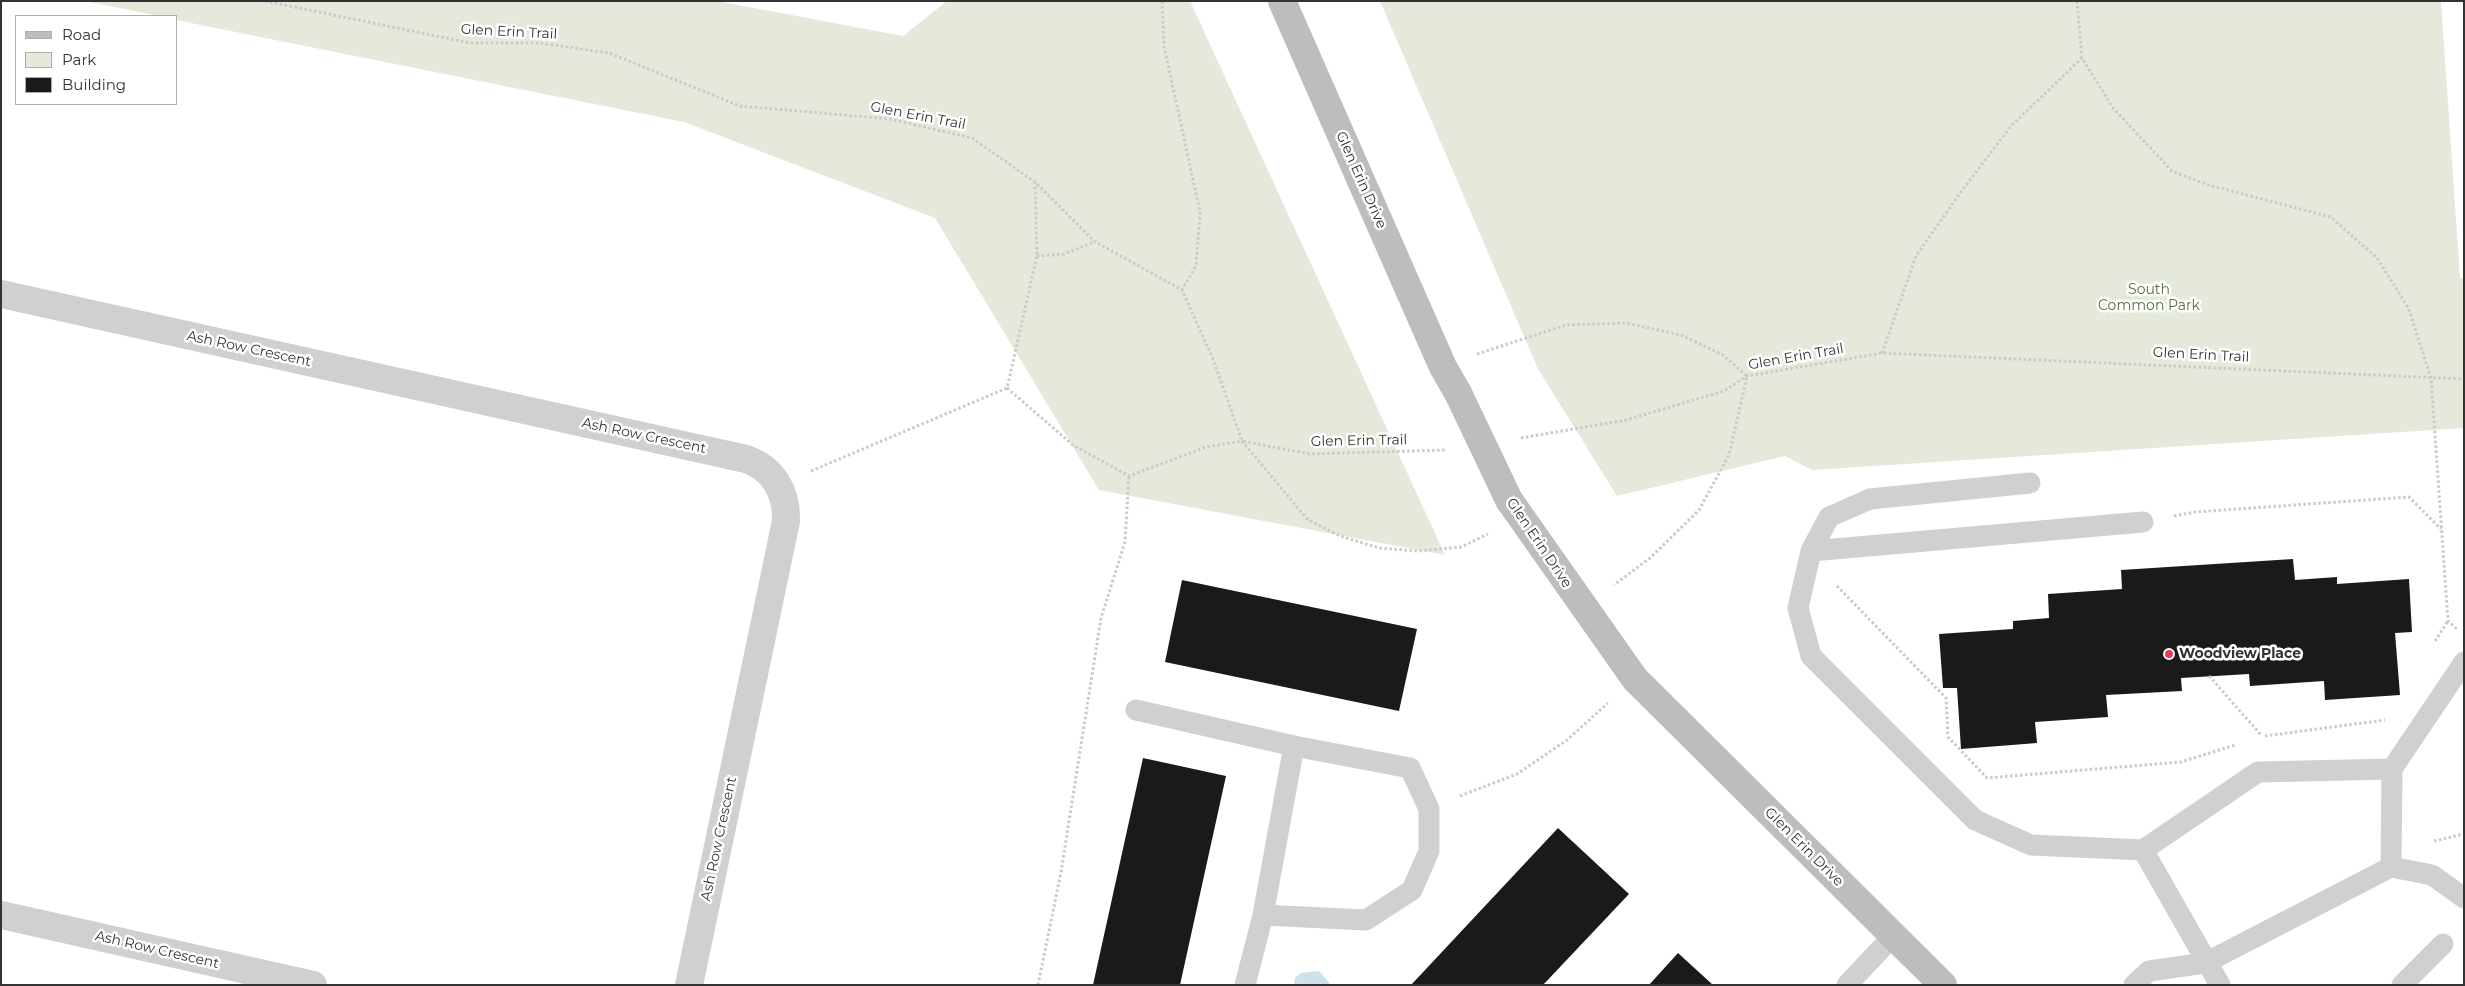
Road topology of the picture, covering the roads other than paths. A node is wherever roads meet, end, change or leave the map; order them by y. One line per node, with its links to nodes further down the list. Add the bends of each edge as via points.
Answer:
1 (1282, 1): 15 (street, Glen Erin Drive, bridge, via 1443,367 1515,509 1635,678)
2 (1, 294): 19 (street, Ash Row Crescent, via 746,458 769,472 780,486 786,521)
3 (2030, 483): 5 (lane, via 1870,499 1829,516)
4 (2143, 522): 5 (lane)
5 (1811, 551): 10 (lane, via 1798,608 1811,656 1975,820 2031,845)
6 (2464, 662): 9 (lane)
7 (1136, 710): 8 (lane)
8 (1294, 746): 14 (lane); 14 (lane, via 1410,768 1430,809 1430,851 1412,890 1366,920)
9 (2392, 769): 10 (lane, via 2258,772); 11 (lane)
10 (2143, 850): 17 (lane)
11 (2391, 867): 12 (lane, via 2432,875); 17 (lane)
12 (2464, 898)
13 (1, 915): 18 (street, Ash Row Crescent)
14 (1263, 915): 20 (lane)
15 (1892, 936): 21 (lane); 22 (street, Glen Erin Drive)
16 (2442, 944): 26 (lane)
17 (2205, 963): 23 (lane, via 2149,971); 24 (lane); 25 (lane)
18 (313, 985)
19 (689, 985)
20 (1245, 985)
21 (1847, 985)
22 (1943, 985)
23 (2134, 985)
24 (2200, 985)
25 (2220, 985)
26 (2402, 985)

